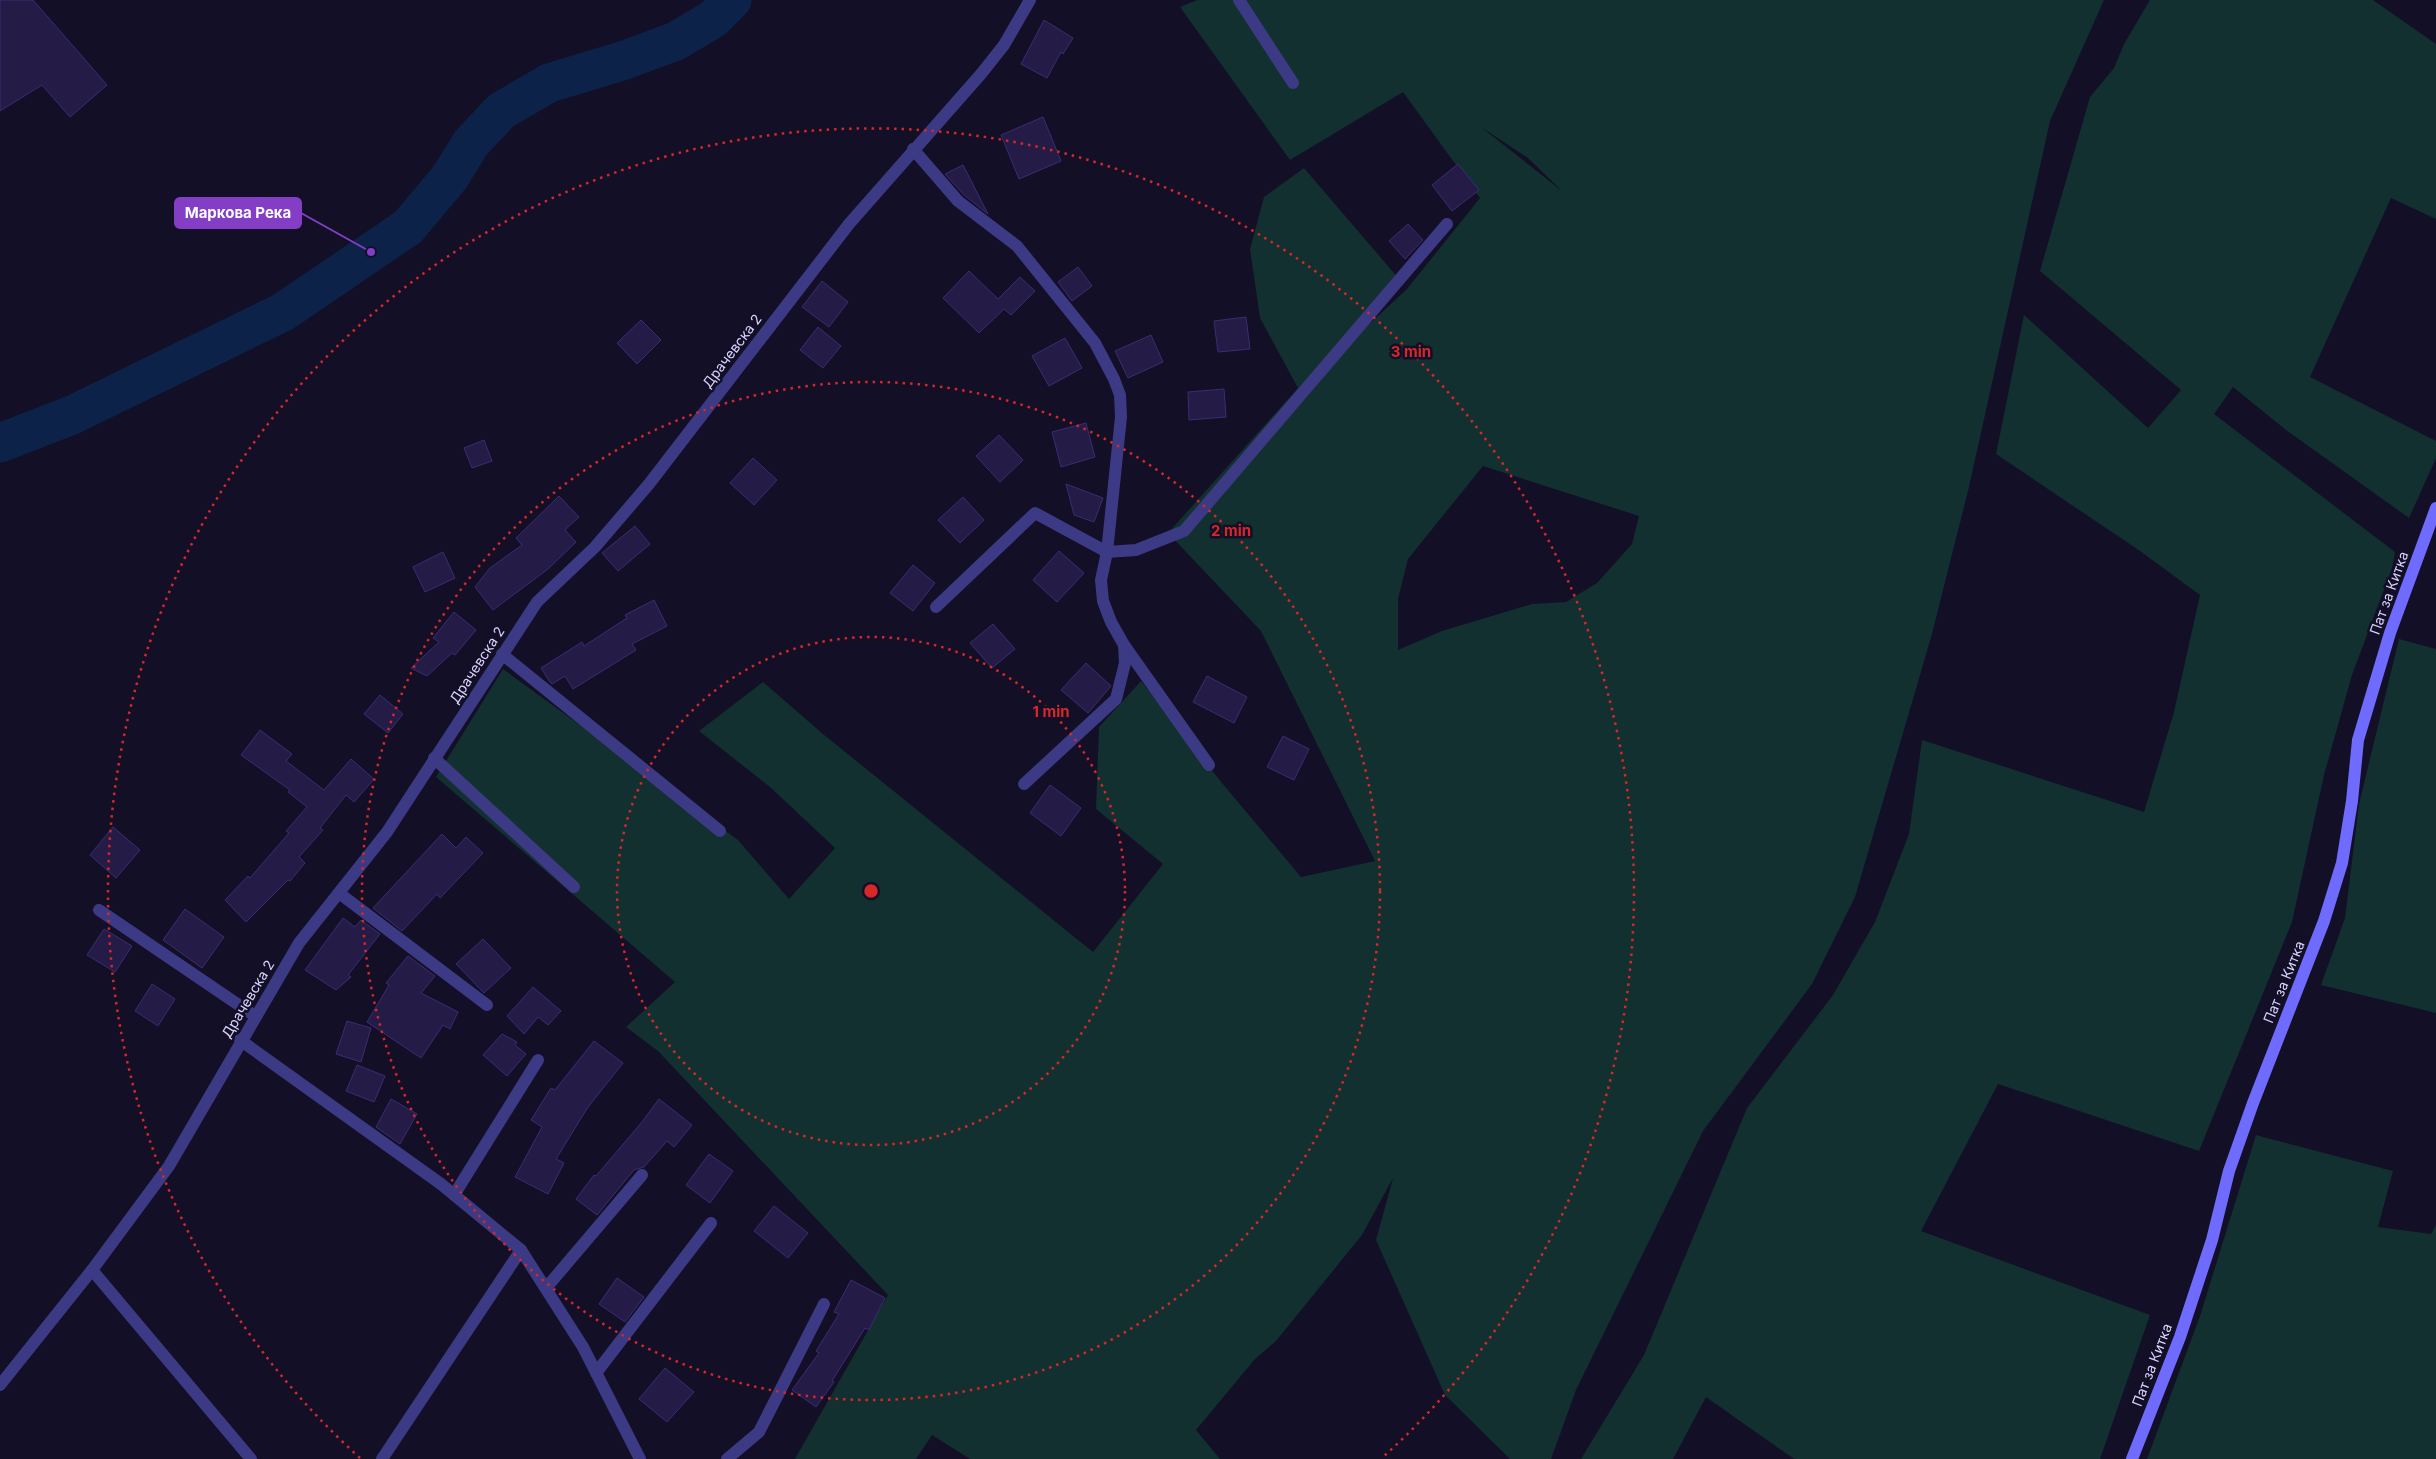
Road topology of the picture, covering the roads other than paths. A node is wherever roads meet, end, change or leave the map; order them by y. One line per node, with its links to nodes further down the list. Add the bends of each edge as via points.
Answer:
1 (1030, 0): 4 (street, Драчевска 2, via 993,60)
2 (1238, 0): 3 (street)
3 (1293, 83)
4 (913, 149): 7 (street, via 958,201 1017,246 1095,343 1114,379 1120,395 1121,417); 10 (street, Драчевска 2, via 849,224 649,484 595,547 537,602)
5 (1447, 224): 7 (street, via 1184,531 1136,550)
6 (2436, 508): 35 (street, Пат за Китка, via 2390,633 2358,740 2342,863 2327,913 2253,1103 2183,1328)
7 (1106, 552): 8 (street, via 1035,513); 9 (street, via 1101,580 1103,601)
8 (936, 607)
9 (1124, 645): 12 (street); 13 (street, via 1124,663 1116,699)
10 (502, 654): 11 (street, Драчевска 2); 14 (street)
11 (434, 758): 15 (street); 16 (street, Драчевска 2, via 386,832)
12 (1209, 765)
13 (1024, 784)
14 (720, 830)
15 (574, 887)
16 (338, 893): 18 (street); 19 (street, Драчевска 2, via 299,943)
17 (98, 910): 19 (street)
18 (488, 1005)
19 (255, 1016): 20 (street, Драчевска 2)
20 (240, 1040): 23 (street); 26 (street, Драчевска 2, via 169,1166)
21 (538, 1060): 23 (street)
22 (642, 1175): 27 (street)
23 (454, 1195): 25 (street)
24 (711, 1224): 29 (street)
25 (521, 1250): 27 (street); 32 (street)
26 (92, 1270): 30 (street, Драчевска 2); 31 (street)
27 (546, 1288): 29 (street)
28 (824, 1304): 34 (street, via 759,1432)
29 (596, 1373): 33 (street)
30 (0, 1385)
31 (251, 1459)
32 (382, 1459)
33 (640, 1459)
34 (727, 1459)
35 (2132, 1459)

